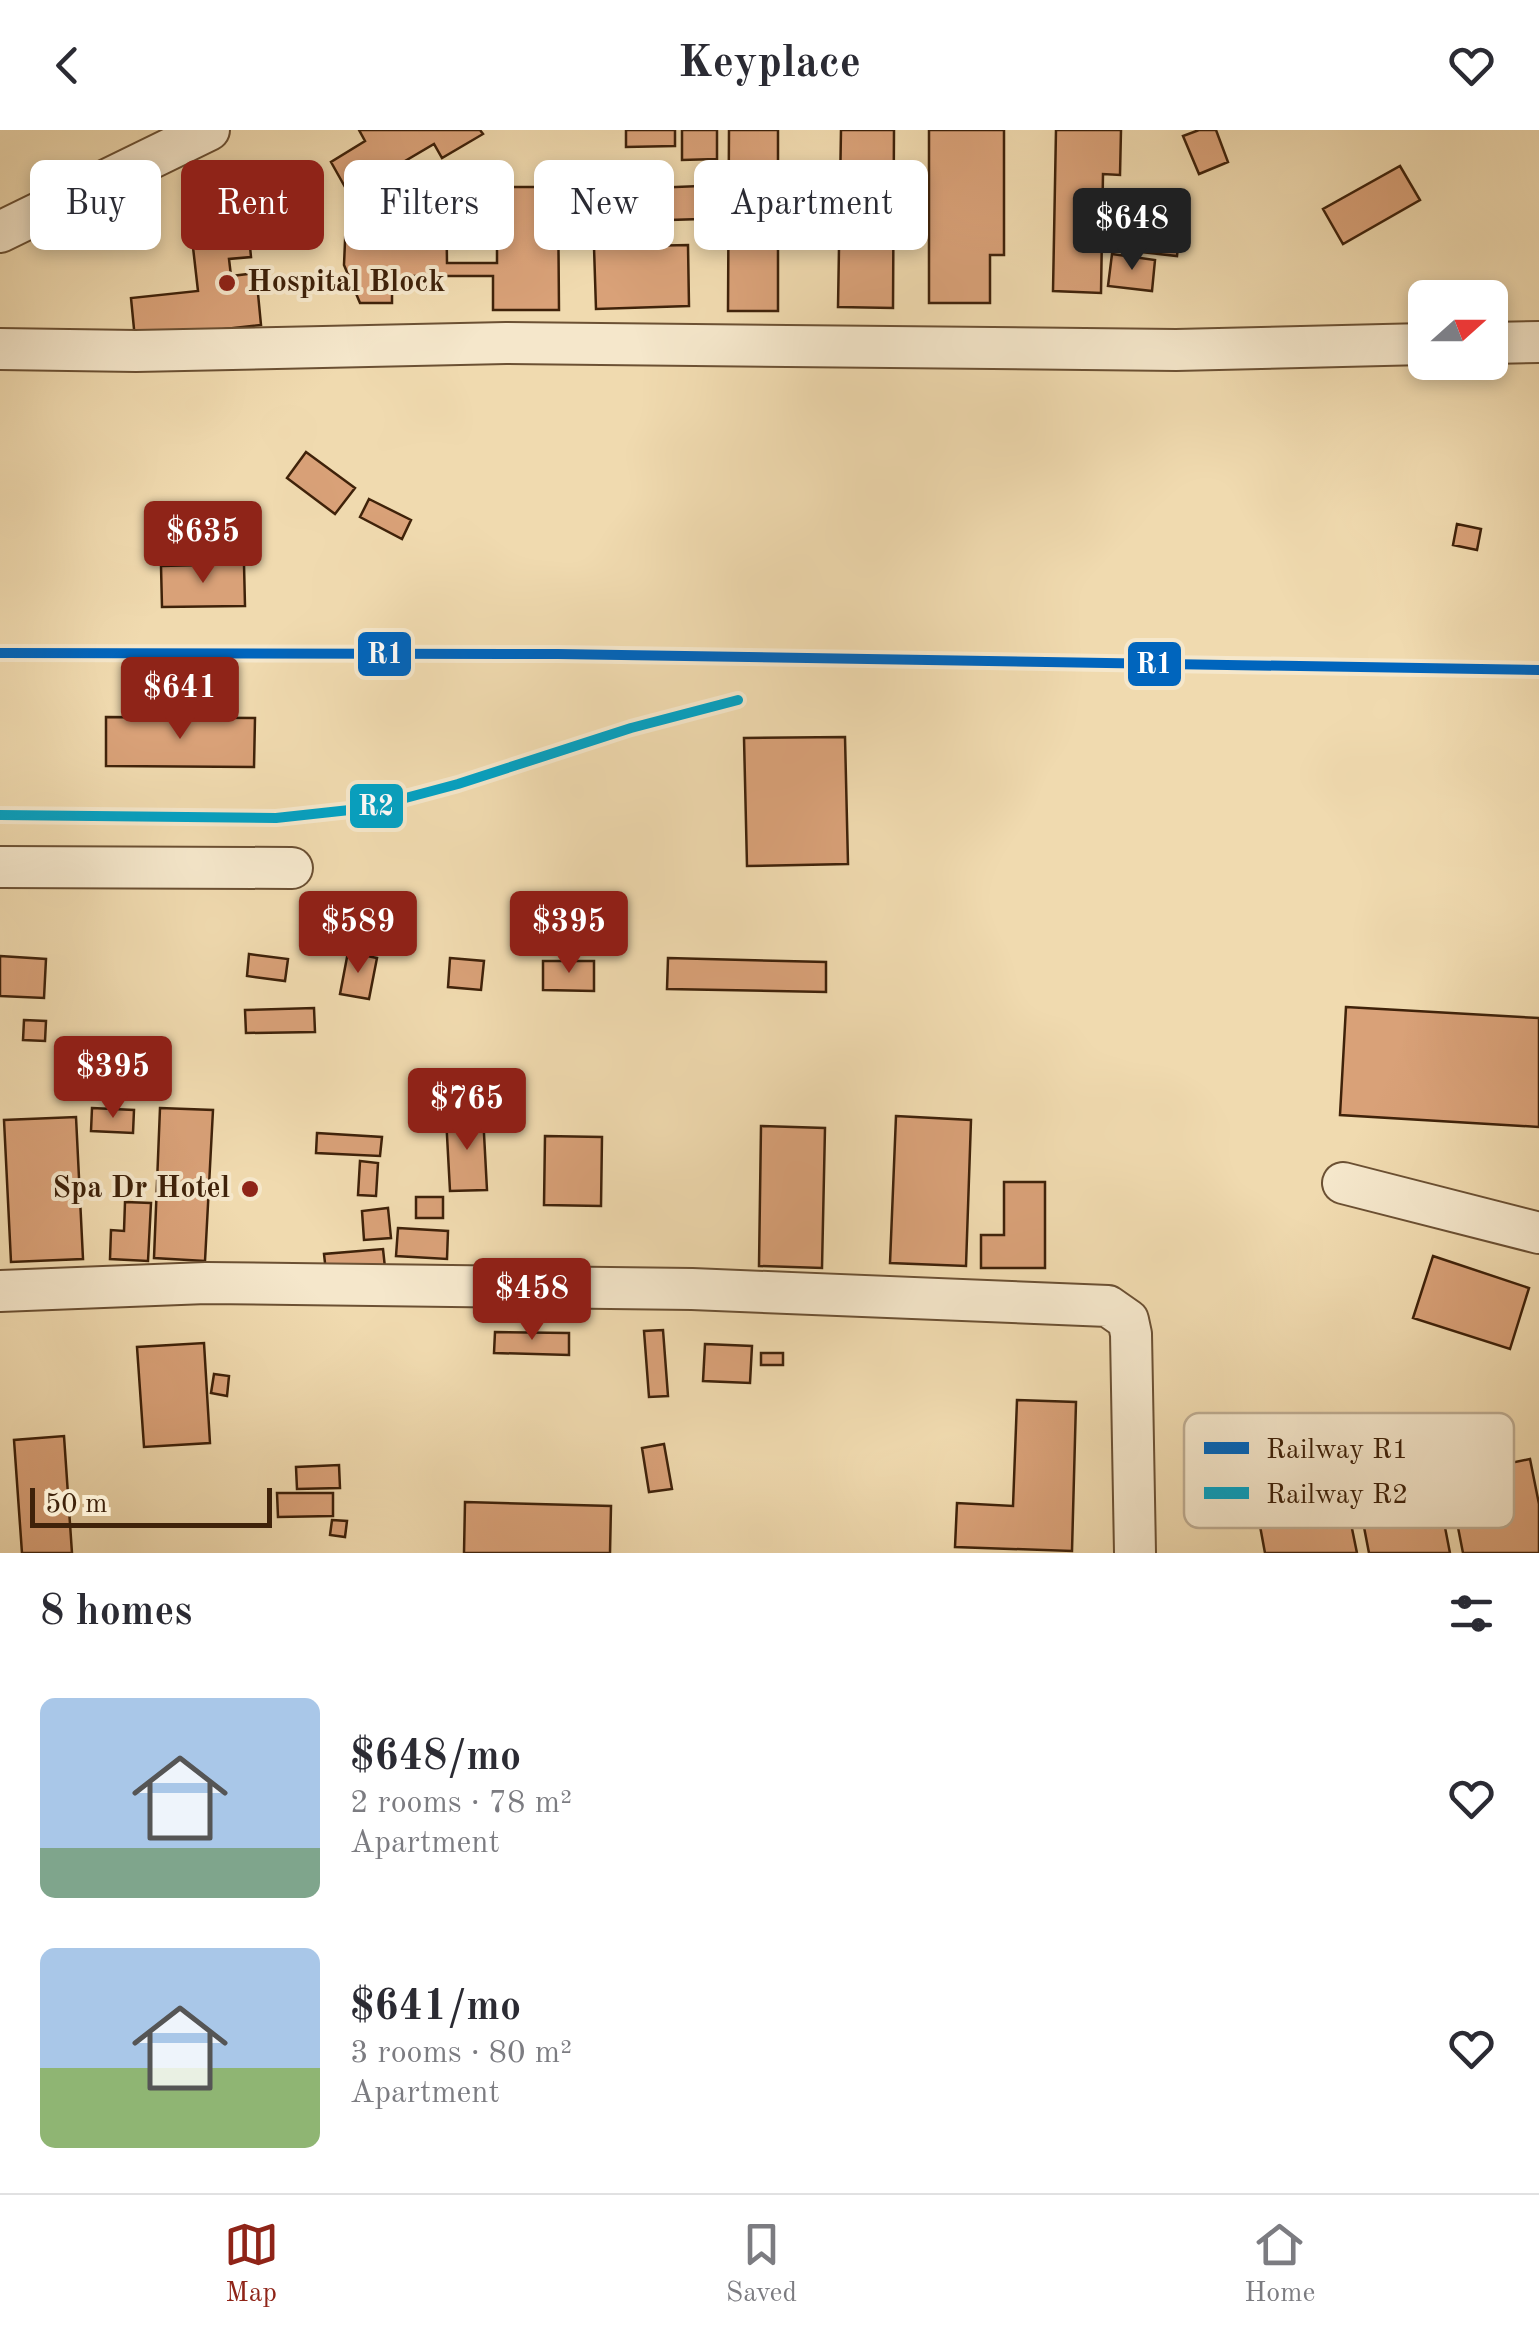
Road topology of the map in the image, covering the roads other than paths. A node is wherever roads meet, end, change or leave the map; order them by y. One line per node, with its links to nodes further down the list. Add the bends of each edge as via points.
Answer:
1 (210, 130): 2 (street)
2 (0, 232)
3 (1539, 342): 4 (street)
4 (1508, 343)
5 (1408, 344): 6 (street)
6 (0, 348)
7 (0, 866): 8 (street)
8 (292, 868)
9 (1343, 1183): 10 (street)
10 (1539, 1233)
11 (0, 1291): 12 (street, via 264,1283 692,1289 1108,1306 1128,1320 1131,1334)
12 (1135, 1553)

